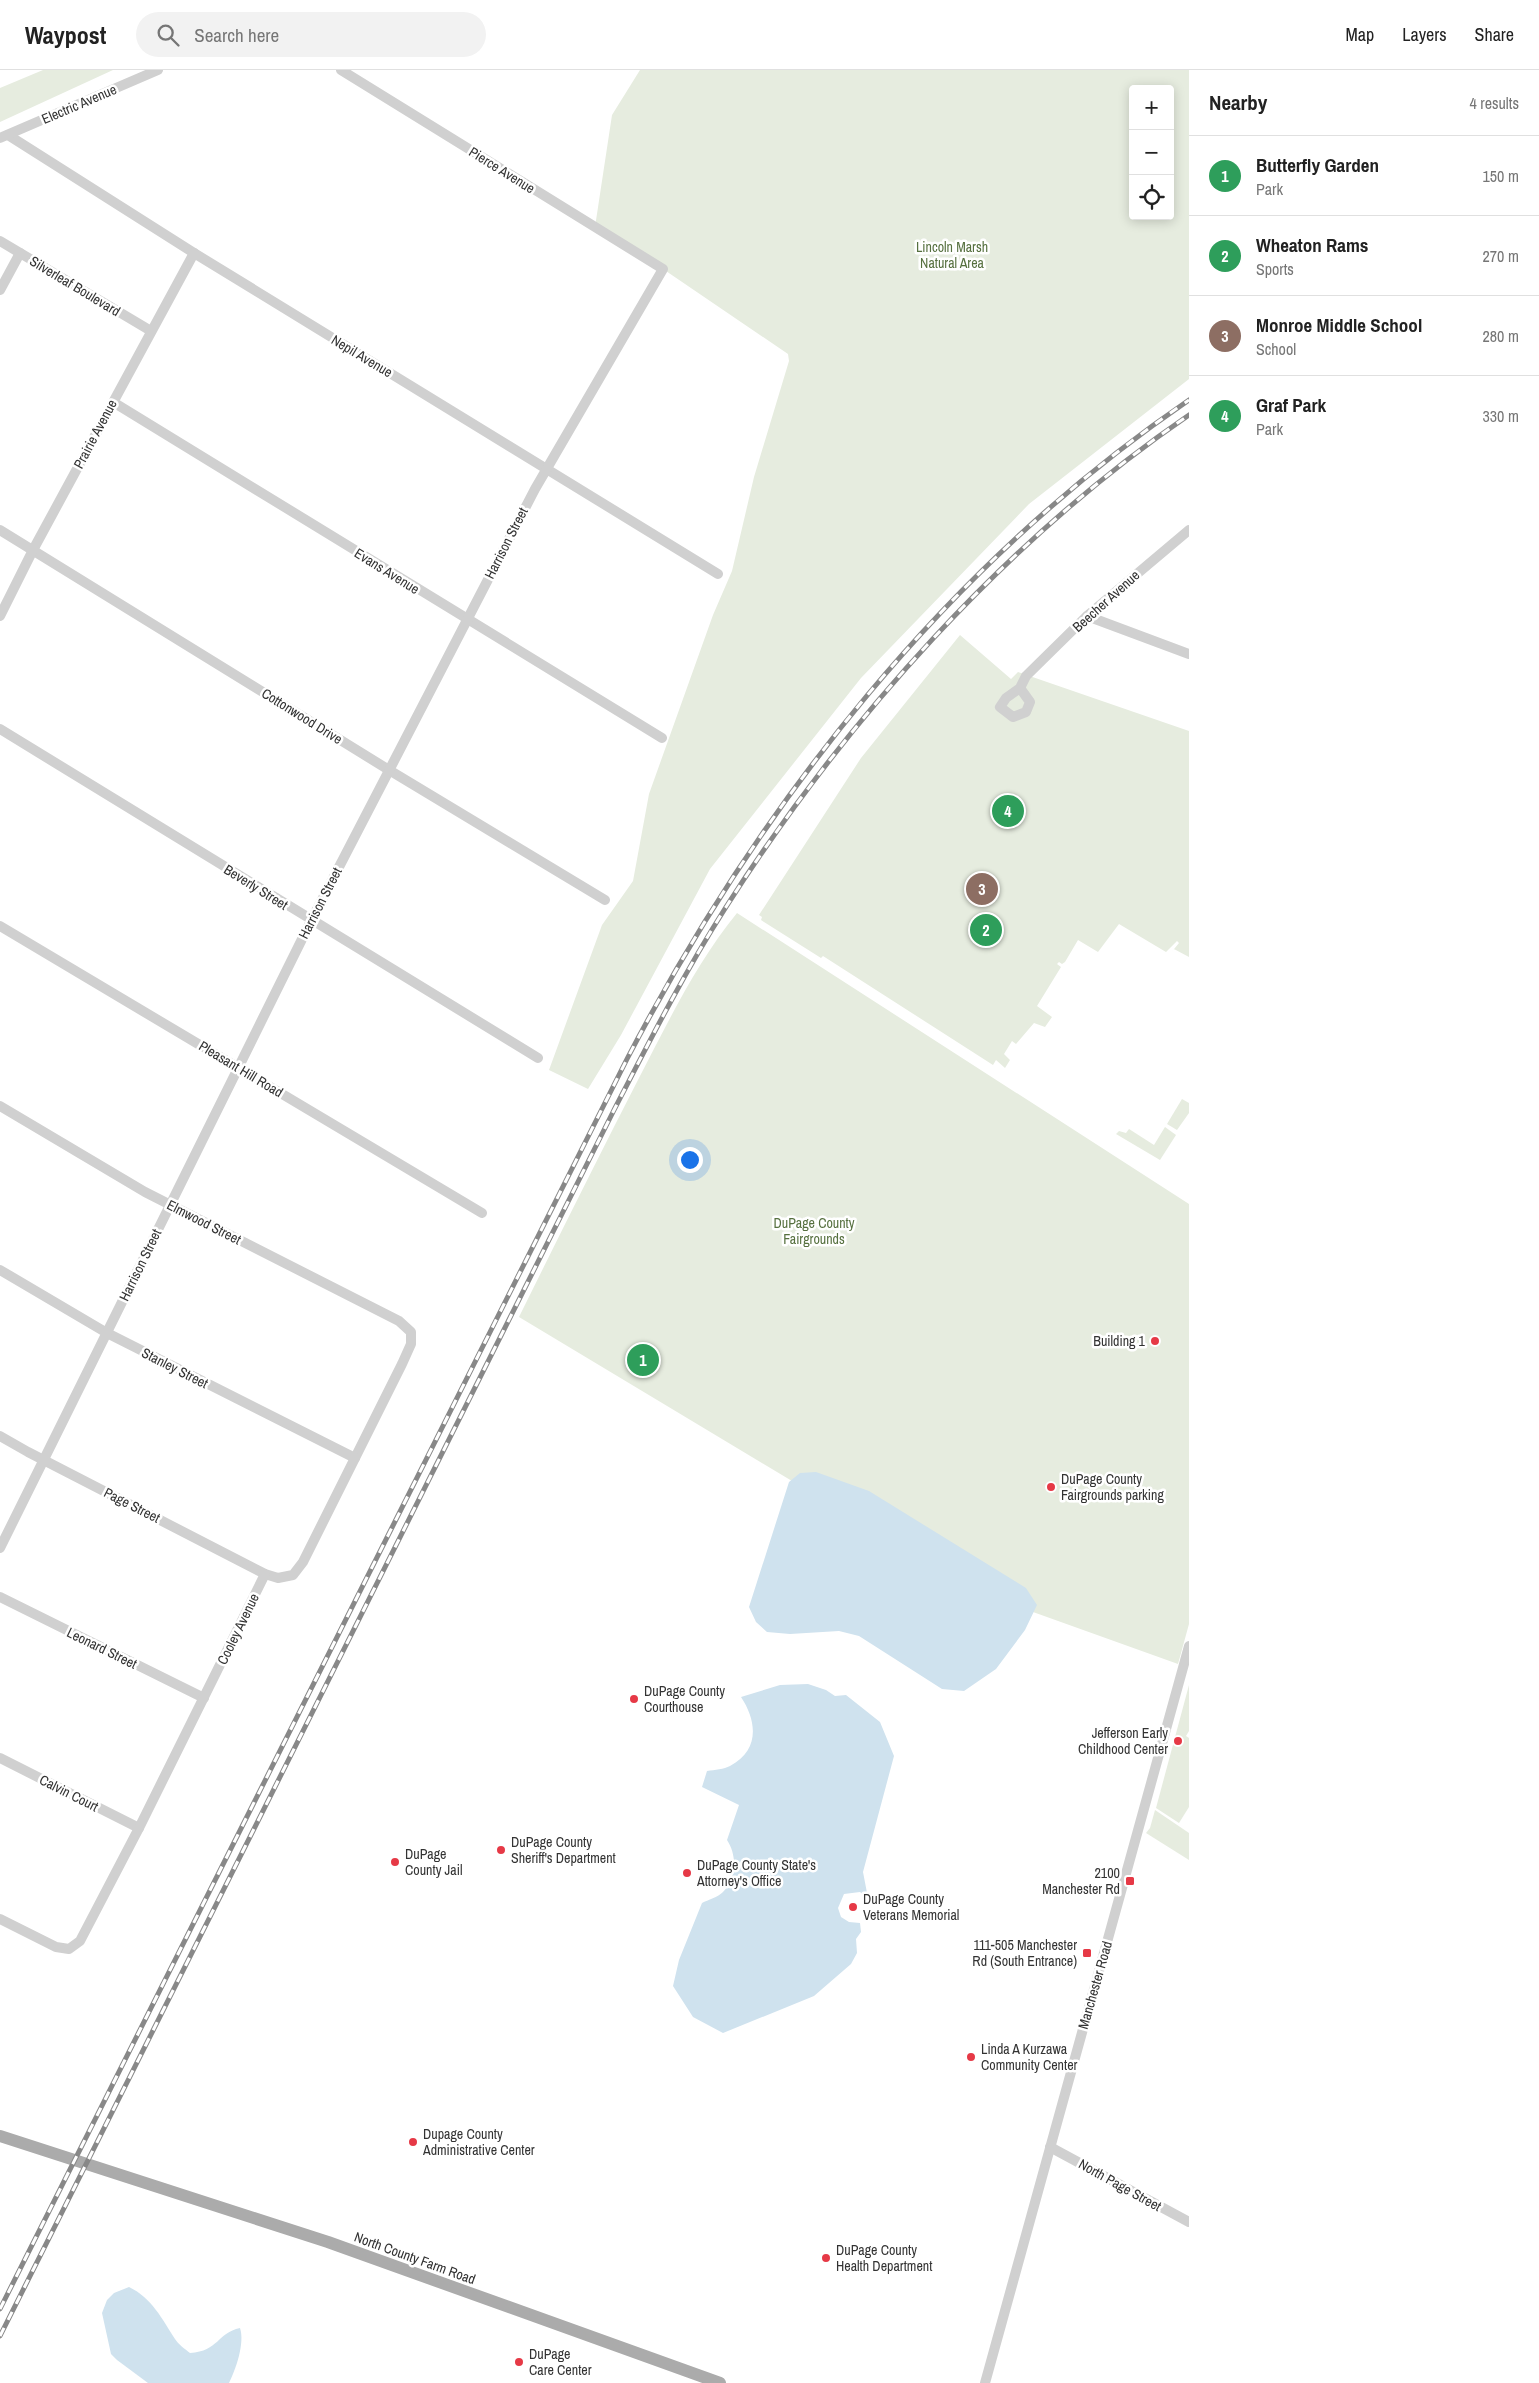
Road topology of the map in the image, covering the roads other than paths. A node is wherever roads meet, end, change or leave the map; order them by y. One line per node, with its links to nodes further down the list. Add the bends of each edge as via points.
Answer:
1 (158, 70): 3 (street, Electric Avenue)
2 (341, 70): 7 (street, Pierce Avenue)
3 (4, 136): 6 (street, Nepil Avenue)
4 (0, 241): 5 (street, Silverleaf Boulevard)
5 (20, 254): 8 (street); 9 (street, Silverleaf Boulevard)
6 (194, 254): 9 (street, Prairie Avenue); 11 (street, Nepil Avenue)
7 (663, 269): 11 (street, Harrison Street)
8 (0, 290)
9 (151, 332): 10 (street, Prairie Avenue)
10 (113, 402): 14 (street, Prairie Avenue); 18 (street, Evans Avenue)
11 (546, 468): 15 (street, Nepil Avenue); 18 (street, Harrison Street)
12 (0, 530): 14 (street, Cottonwood Drive)
13 (1189, 530): 17 (street, Beecher Avenue)
14 (33, 550): 16 (street, Prairie Avenue); 23 (street, Cottonwood Drive)
15 (718, 574)
16 (0, 616)
17 (1087, 616): 19 (street); 20 (street, Beecher Avenue, via 1026,676)
18 (466, 620): 22 (street, Evans Avenue); 23 (street, Harrison Street)
19 (1189, 654)
20 (1020, 688)
21 (0, 729): 25 (street, Beverly Street)
22 (662, 738)
23 (389, 770): 24 (street, Cottonwood Drive); 25 (street, Harrison Street)
24 (605, 900)
25 (311, 921): 27 (street, Beverly Street); 28 (street, Harrison Street)
26 (0, 926): 28 (street, Pleasant Hill Road)
27 (538, 1058)
28 (238, 1067): 30 (street, Harrison Street); 31 (street, Pleasant Hill Road)
29 (0, 1106): 30 (street, Elmwood Street)
30 (169, 1204): 33 (street, Harrison Street); 35 (street, Elmwood Street, via 392,1317 411,1332 408,1352)
31 (482, 1212)
32 (0, 1270): 33 (street, Stanley Street)
33 (107, 1333): 35 (street, Stanley Street); 36 (street, Harrison Street)
34 (0, 1436): 36 (street, Page Street)
35 (355, 1458): 38 (street, via 303,1562 293,1575 278,1578)
36 (43, 1460): 37 (street, Harrison Street); 38 (street, Page Street)
37 (0, 1548)
38 (265, 1574): 42 (street, Cooley Avenue)
39 (0, 1597): 42 (street, Leonard Street)
40 (1189, 1646): 41 (street, Manchester Road)
41 (1187, 1664): 47 (street, Manchester Road)
42 (204, 1698): 44 (street, Cooley Avenue)
43 (0, 1758): 44 (street, Calvin Court)
44 (139, 1828): 45 (street, Cooley Avenue, via 80,1941 69,1949 56,1947)
45 (0, 1919)
46 (0, 2136): 49 (main road, North County Farm Road, via 328,2242)
47 (1050, 2147): 48 (street, North Page Street); 50 (street, Manchester Road)
48 (1189, 2222)
49 (720, 2383)
50 (986, 2383)

